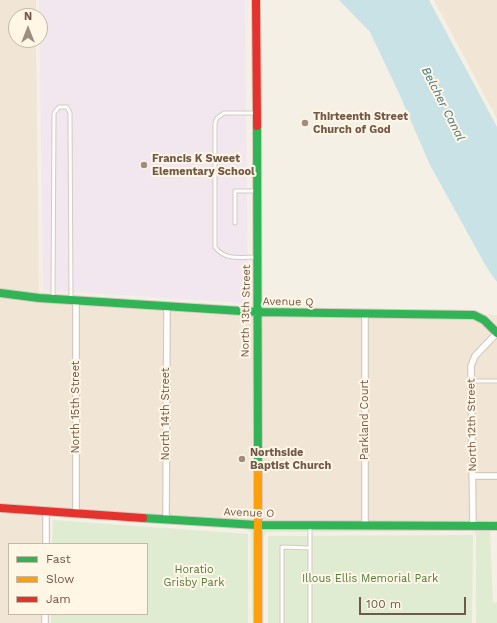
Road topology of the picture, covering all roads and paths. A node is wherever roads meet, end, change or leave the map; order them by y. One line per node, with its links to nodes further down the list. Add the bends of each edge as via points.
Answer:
1 (256, 0): 2 (street, North 13th Street)
2 (257, 113): 3 (street, North 13th Street); 5 (lane, via 224,114 215,123 215,247 227,257)
3 (258, 191): 4 (lane, via 235,191); 5 (street, North 13th Street)
4 (235, 223)
5 (258, 257): 10 (street, North 13th Street)
6 (0, 293): 7 (street, Avenue Q)
7 (53, 299): 8 (street, Avenue Q); 8 (lane, via 54,113 59,107 67,107 70,113)
8 (74, 300): 9 (street, Avenue Q); 19 (street, North 15th Street)
9 (167, 307): 10 (street, Avenue Q); 20 (street, North 14th Street)
10 (257, 312): 11 (street, Avenue Q); 21 (street, North 13th Street)
11 (365, 314): 12 (street, Avenue Q, via 481,317); 23 (street, Parkland Court)
12 (497, 333): 13 (street, North 12th Street, via 475,356 471,366)
13 (471, 381): 14 (lane); 15 (street, North 12th Street)
14 (497, 381)
15 (472, 476): 16 (street); 24 (street, North 12th Street)
16 (497, 476)
17 (0, 508): 18 (street, Avenue O)
18 (46, 512): 19 (street, Avenue O); 26 (street)
19 (76, 514): 20 (street, Avenue O)
20 (166, 520): 21 (street, Avenue O)
21 (257, 525): 22 (street, Avenue O); 28 (street, North 13th Street)
22 (310, 526): 23 (street, Avenue O); 27 (lane)
23 (365, 526): 24 (street, Avenue O)
24 (473, 526): 25 (street, Avenue O)
25 (497, 526)
26 (46, 543)
27 (310, 548): 29 (lane, via 282,547); 30 (lane)
28 (258, 623)
29 (282, 623)
30 (310, 623)

